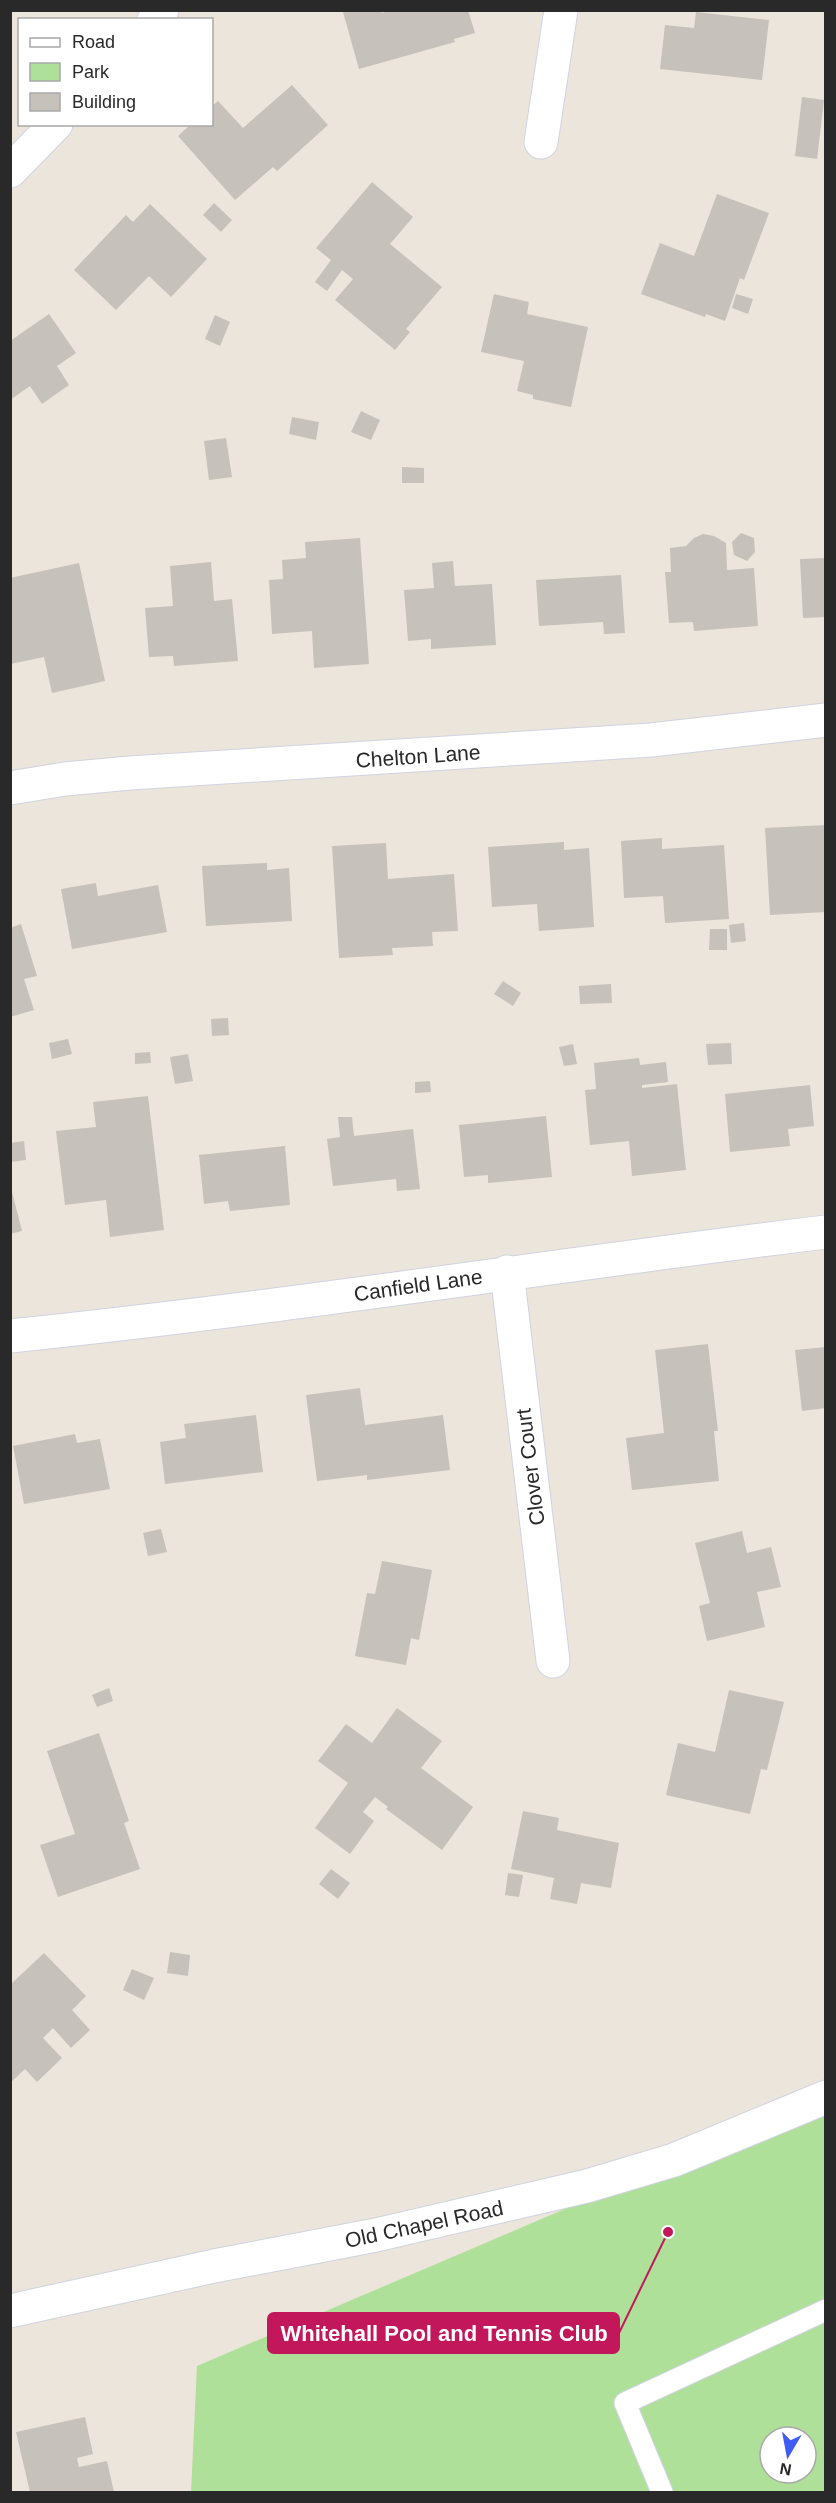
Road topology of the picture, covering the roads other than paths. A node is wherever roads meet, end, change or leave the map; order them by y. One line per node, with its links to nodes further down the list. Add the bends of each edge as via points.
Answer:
1 (561, 10): 3 (street)
2 (54, 126): 4 (street)
3 (542, 142)
4 (10, 171)
5 (825, 720): 6 (street, Chelton Lane, via 651,740 142,772)
6 (10, 788)
7 (825, 1232): 8 (street, Canfield Lane)
8 (507, 1272): 9 (street, Canfield Lane, via 376,1292); 10 (street, Clover Court)
9 (10, 1336)
10 (553, 1661)
11 (825, 2097): 13 (street, Old Chapel Road, via 674,2160 588,2186 376,2235)
12 (825, 2310): 14 (lane, via 625,2403)
13 (10, 2311)
14 (662, 2493)

